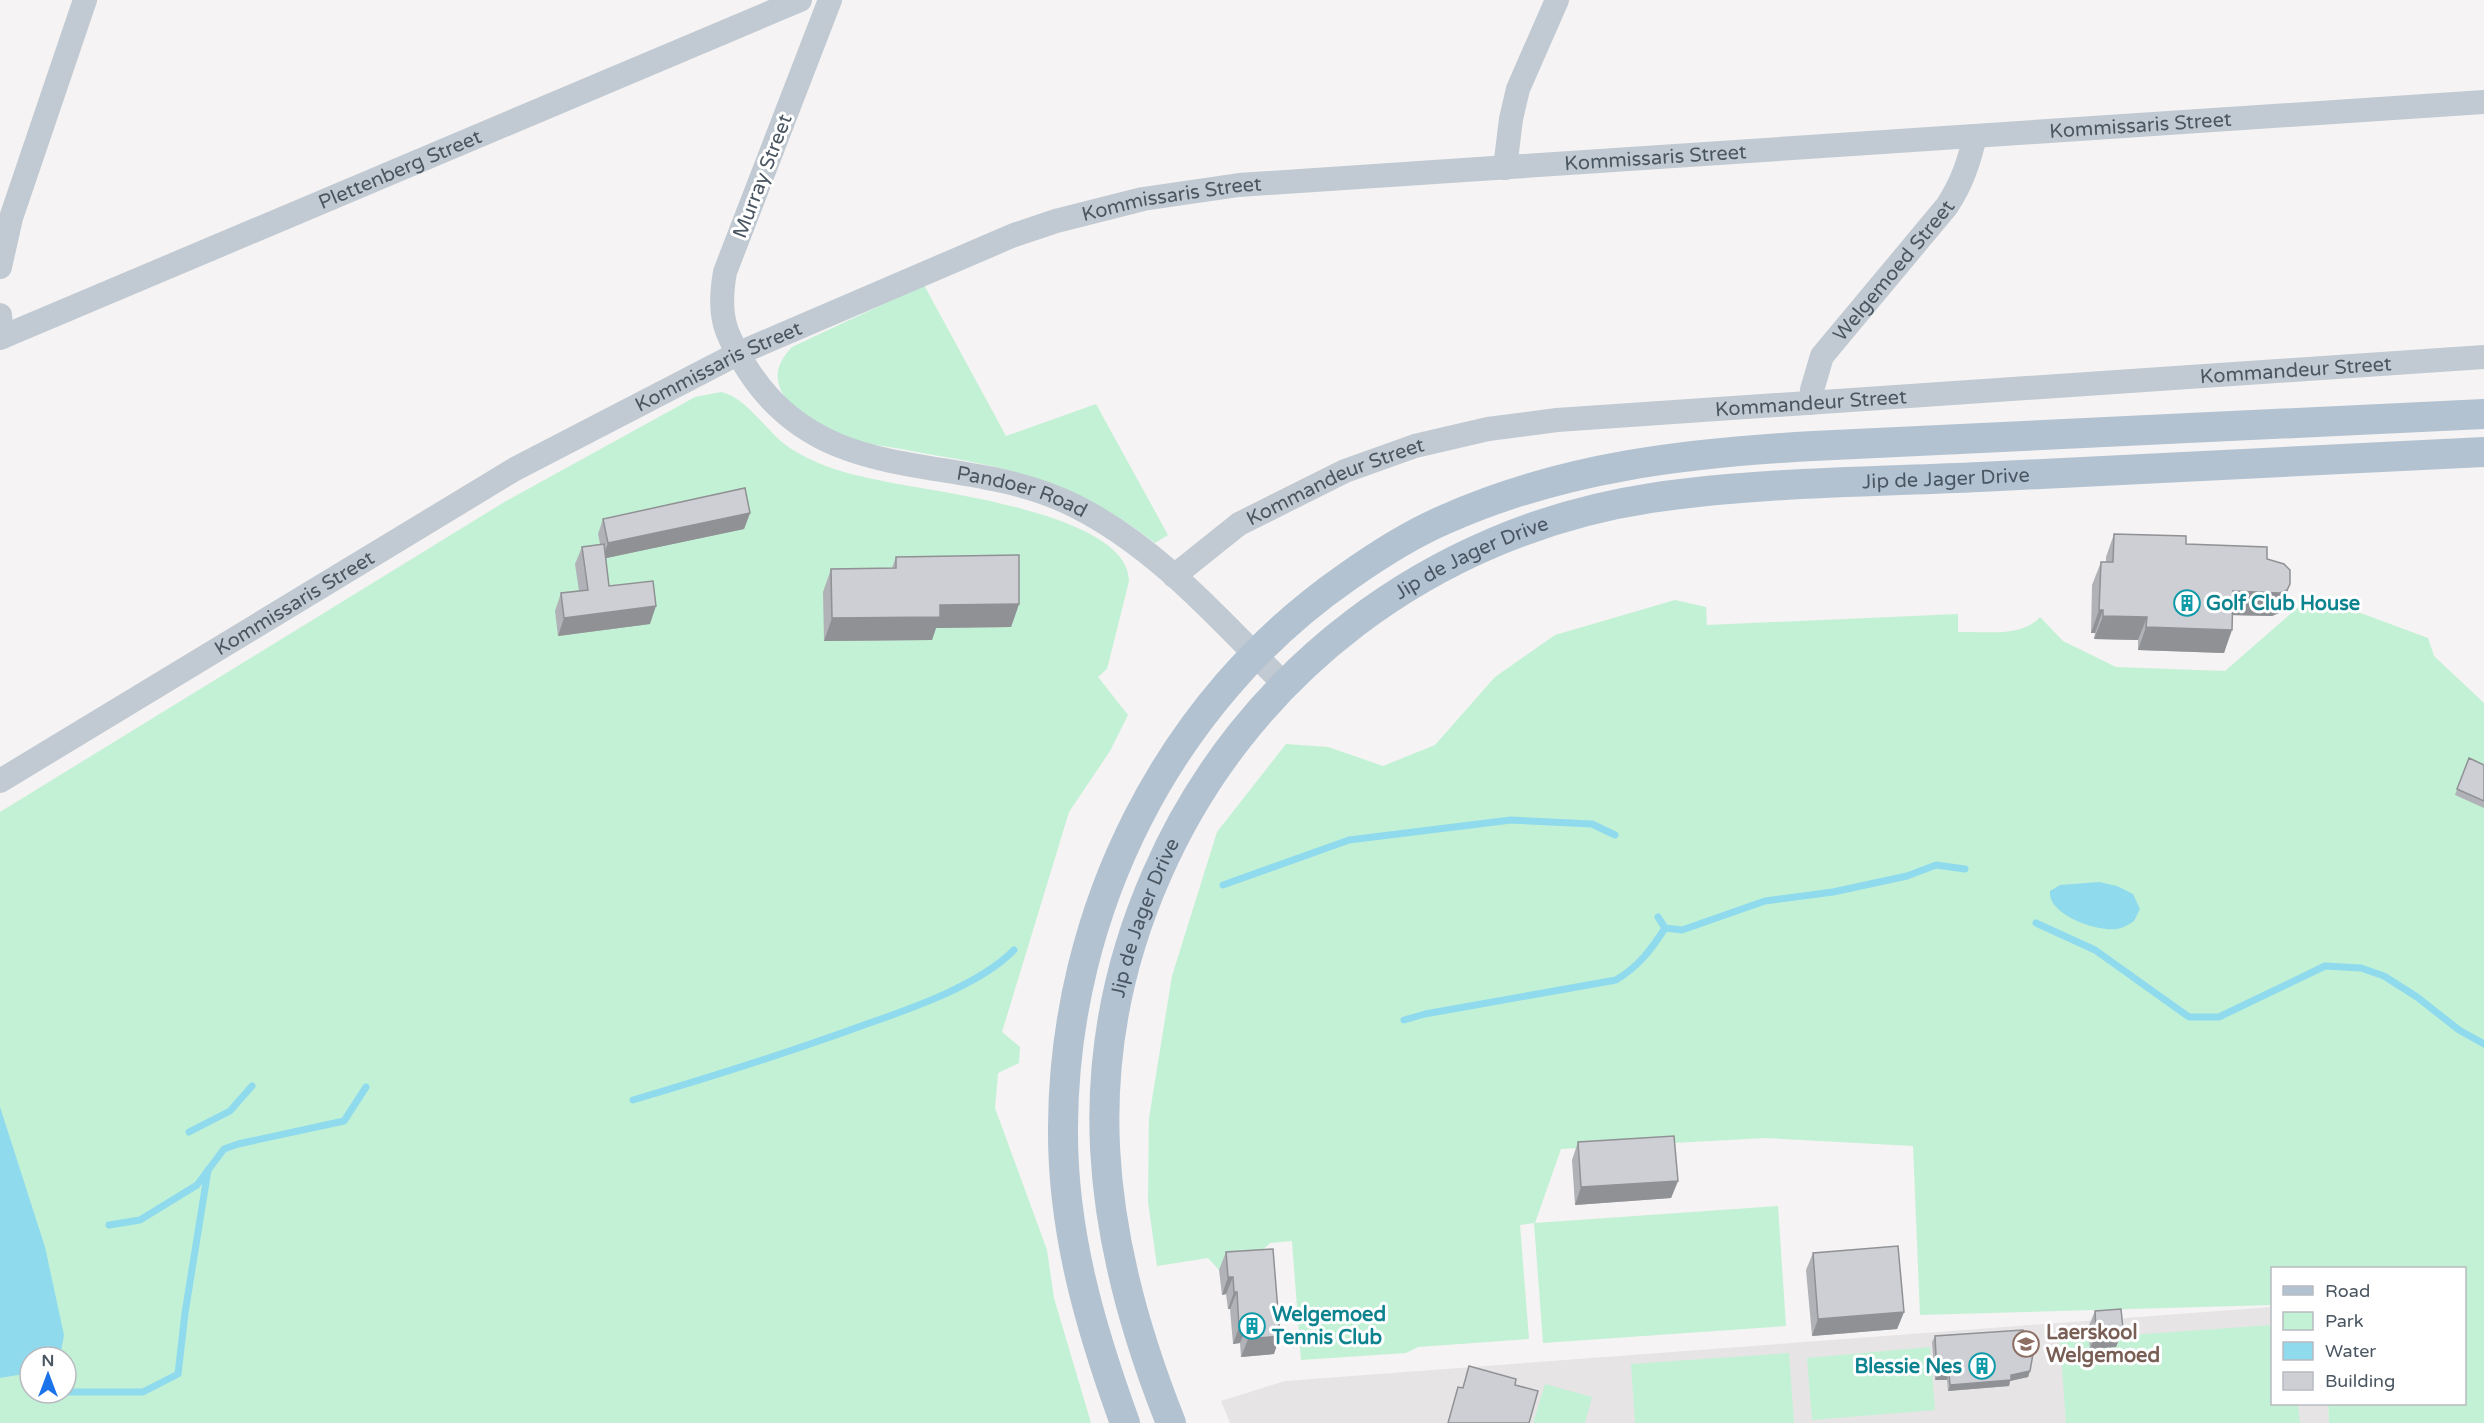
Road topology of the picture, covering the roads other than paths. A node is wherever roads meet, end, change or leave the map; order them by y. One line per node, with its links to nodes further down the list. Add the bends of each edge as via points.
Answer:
1 (85, 0): 8 (street, via 11,218)
2 (800, 0): 9 (street, Plettenberg Street)
3 (830, 0): 10 (street, Murray Street, via 725,272 723,317)
4 (1557, 0): 7 (street, via 1518,88)
5 (2484, 102): 6 (street, Kommissaris Street)
6 (1974, 136): 7 (street, Kommissaris Street); 12 (street, Welgemoed Street, via 1964,177 1947,206 1822,356)
7 (1505, 168): 10 (street, Kommissaris Street, via 1239,185 1100,209 1014,235)
8 (0, 267)
9 (1, 330)
10 (737, 354): 15 (street, Pandoer Road, via 777,408 813,435 864,455 1028,487 1074,505 1120,532); 18 (street, Kommissaris Street, via 515,469)
11 (2484, 357): 12 (street, Kommandeur Street)
12 (1811, 403): 15 (street, Kommandeur Street, via 1557,420 1488,429 1415,446 1345,471 1239,524)
13 (2484, 414): 16 (main road, Jip de Jager Drive, via 1737,450 1563,477 1487,502 1407,539 1305,608)
14 (2484, 452): 17 (main road, Jip de Jager Drive, via 1715,491 1629,502 1523,530 1430,572 1364,614)
15 (1174, 576): 16 (street, Pandoer Road)
16 (1255, 655): 17 (street, Pandoer Road); 20 (main road, Jip de Jager Drive, via 1195,725 1129,833 1102,899 1078,987 1065,1074 1064,1174 1075,1256 1095,1336)
17 (1284, 684): 19 (main road, Jip de Jager Drive, via 1205,781 1170,845 1136,927 1114,1012 1104,1093 1106,1188 1123,1281)
18 (0, 781)
19 (1151, 1372): 21 (main road, via 1137,1394); 22 (main road, Jip de Jager Drive)
20 (1125, 1423)
21 (1143, 1423)
22 (1171, 1423)

